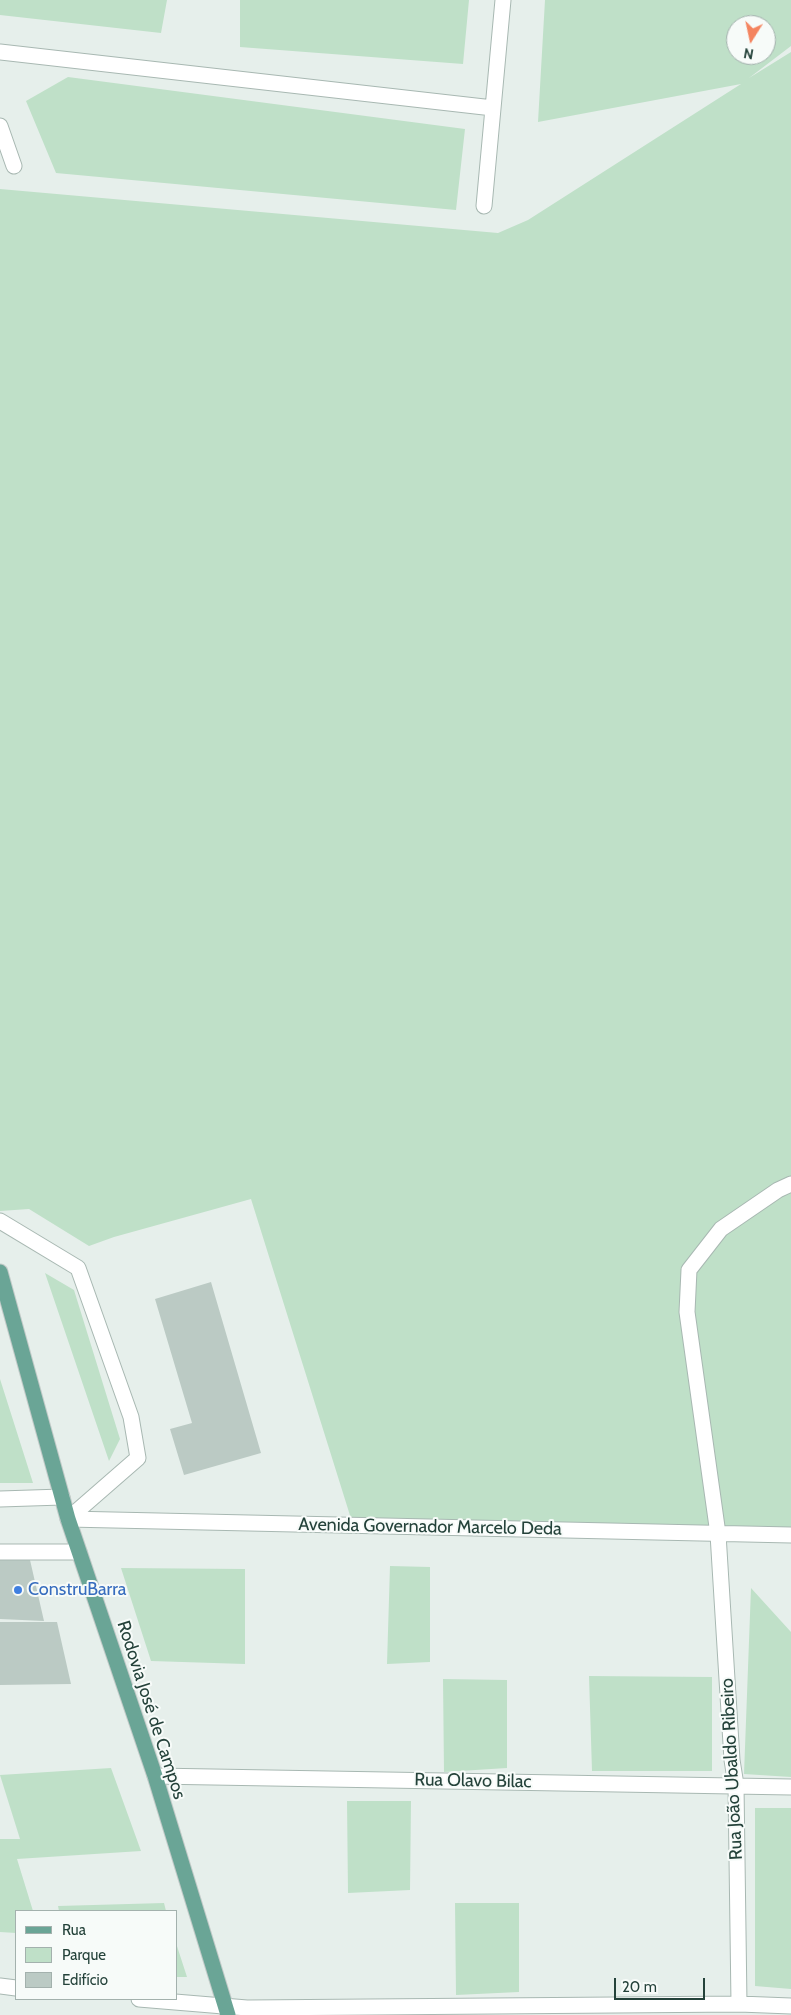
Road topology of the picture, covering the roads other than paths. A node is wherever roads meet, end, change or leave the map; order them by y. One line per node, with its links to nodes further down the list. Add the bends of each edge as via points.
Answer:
1 (503, 0): 3 (street)
2 (0, 52): 3 (street)
3 (493, 108): 6 (street)
4 (0, 126): 5 (street)
5 (14, 166)
6 (484, 206)
7 (791, 1184): 13 (street, Rua João Ubaldo Ribeiro, via 721,1229 689,1270 687,1312)
8 (0, 1222): 12 (street, via 78,1268 135,1434 138,1458)
9 (0, 1272): 10 (main road, Rodovia José de Campos)
10 (62, 1497): 11 (street); 12 (main road, Rodovia José de Campos)
11 (0, 1499)
12 (68, 1519): 13 (street, Avenida Governador Marcelo Deda); 16 (main road, Rodovia José de Campos)
13 (718, 1534): 14 (street, Avenida Governador Marcelo Deda); 18 (street, Rua João Ubaldo Ribeiro)
14 (791, 1535)
15 (0, 1552): 16 (street)
16 (79, 1552): 17 (main road, Rodovia José de Campos)
17 (155, 1776): 18 (street, Rua Olavo Bilac); 25 (main road, Rodovia José de Campos)
18 (736, 1785): 19 (street, Rua Olavo Bilac); 23 (street, Rua João Ubaldo Ribeiro)
19 (791, 1787)
20 (0, 1986): 21 (street)
21 (15, 1988)
22 (146, 2000): 25 (street)
23 (740, 2004): 24 (street); 25 (street)
24 (791, 2006)
25 (226, 2011)

